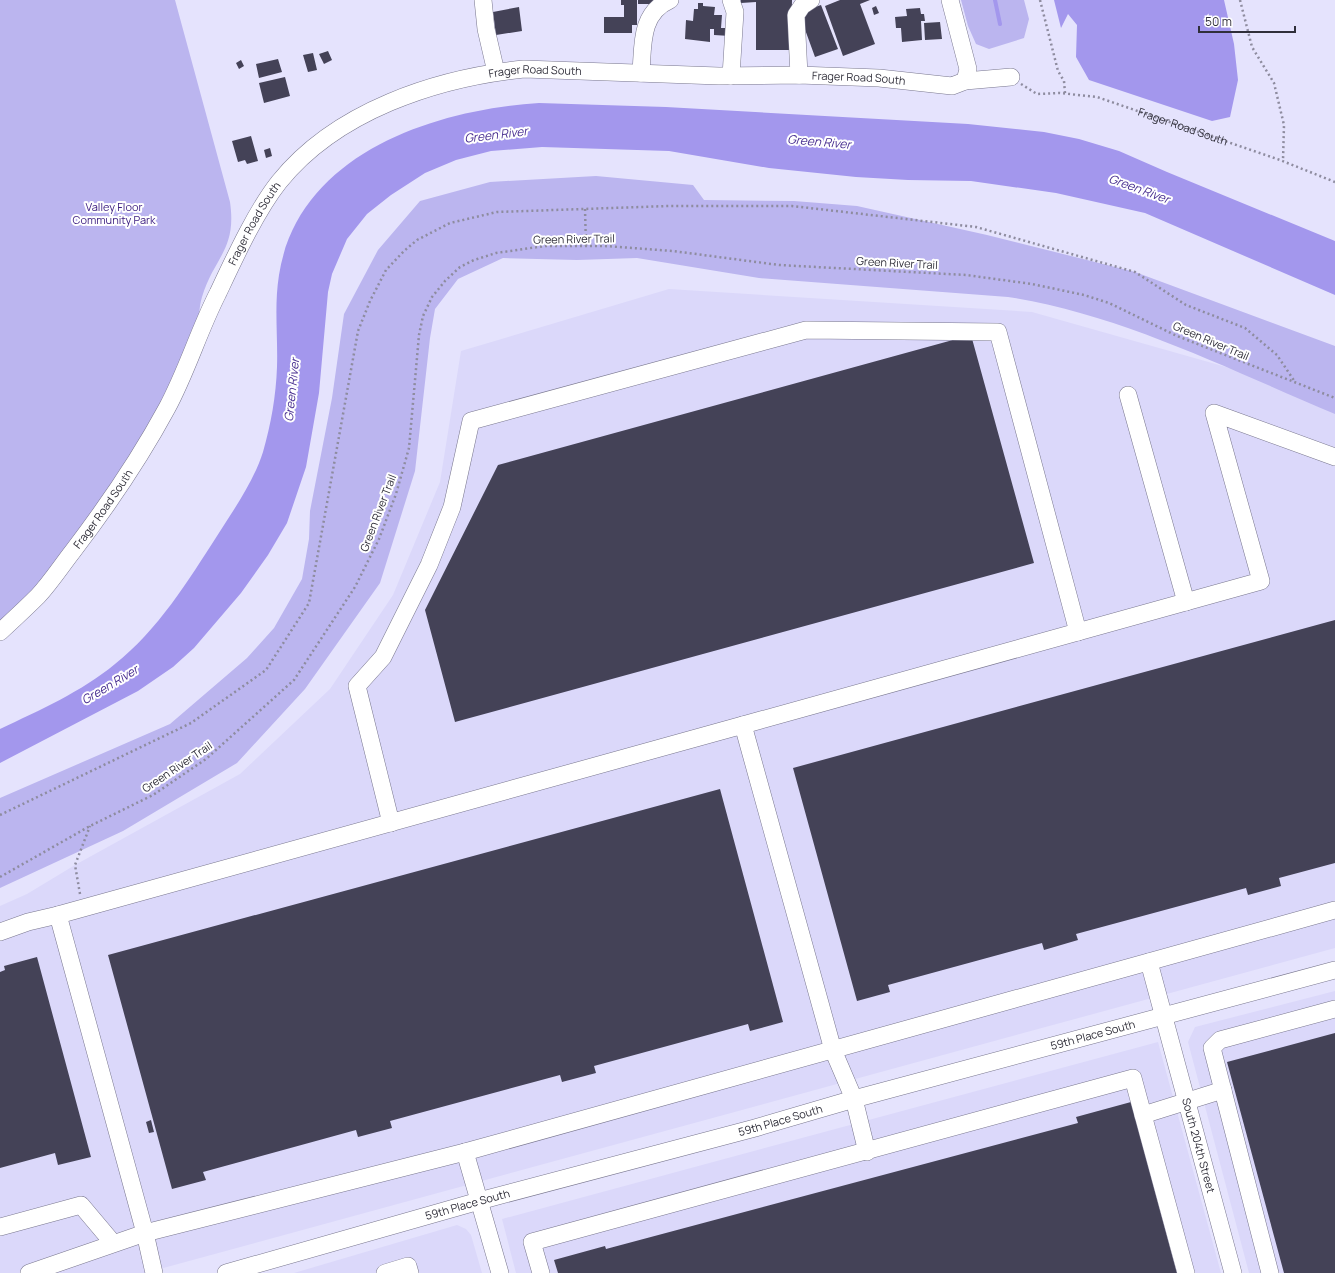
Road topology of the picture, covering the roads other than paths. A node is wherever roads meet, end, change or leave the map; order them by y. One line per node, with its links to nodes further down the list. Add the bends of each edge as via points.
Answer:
1 (483, 0): 6 (street, via 486,29)
2 (670, 0): 7 (street, via 652,12 646,24)
3 (730, 0): 9 (street, via 735,12)
4 (810, 0): 8 (street, via 796,15)
5 (950, 0): 11 (street, via 968,68)
6 (496, 72): 7 (street, Frager Road South, via 531,69); 15 (street, Frager Road South, via 423,90 378,108 320,142 290,169 259,214 217,293 168,407 110,502 40,594)
7 (641, 73): 9 (street, Frager Road South)
8 (799, 75): 9 (street, Frager Road South); 11 (street, Frager Road South, via 879,78 952,86)
9 (731, 76)
10 (1011, 77): 11 (street, Frager Road South)
11 (965, 81)
12 (1128, 395): 14 (street)
13 (1335, 457): 14 (street, via 1214,413 1261,581)
14 (1186, 602): 16 (street)
15 (0, 632)
16 (1078, 632): 17 (street); 18 (street, via 998,332 806,330 471,421 452,507 429,566 383,657 357,686)
17 (743, 725): 18 (street); 26 (street)
18 (391, 823): 20 (street)
19 (1335, 910): 22 (street)
20 (58, 915): 21 (street); 35 (street)
21 (0, 932)
22 (1149, 962): 25 (street, South 204th Street); 26 (street)
23 (1335, 970): 25 (street, 59th Place South)
24 (1335, 1009): 27 (street, via 1220,1040 1212,1048)
25 (1164, 1017): 28 (street, 59th Place South); 29 (street, South 204th Street)
26 (833, 1050): 28 (street); 31 (street)
27 (1223, 1090): 29 (street); 46 (street)
28 (854, 1100): 32 (street); 33 (street, 59th Place South)
29 (1187, 1102): 30 (street); 45 (street, South 204th Street)
30 (1143, 1115): 32 (street, via 1133,1078); 44 (street)
31 (465, 1152): 33 (street); 35 (street)
32 (867, 1152): 43 (street, via 532,1242)
33 (479, 1201): 39 (street, 59th Place South); 42 (street)
34 (0, 1227): 36 (street, via 81,1205)
35 (145, 1233): 36 (street); 38 (street)
36 (113, 1244): 37 (street)
37 (29, 1273)
38 (154, 1273)
39 (226, 1273)
40 (385, 1273): 41 (street, via 408,1266)
41 (410, 1273)
42 (500, 1273)
43 (541, 1273)
44 (1186, 1273)
45 (1233, 1273)
46 (1270, 1273)

